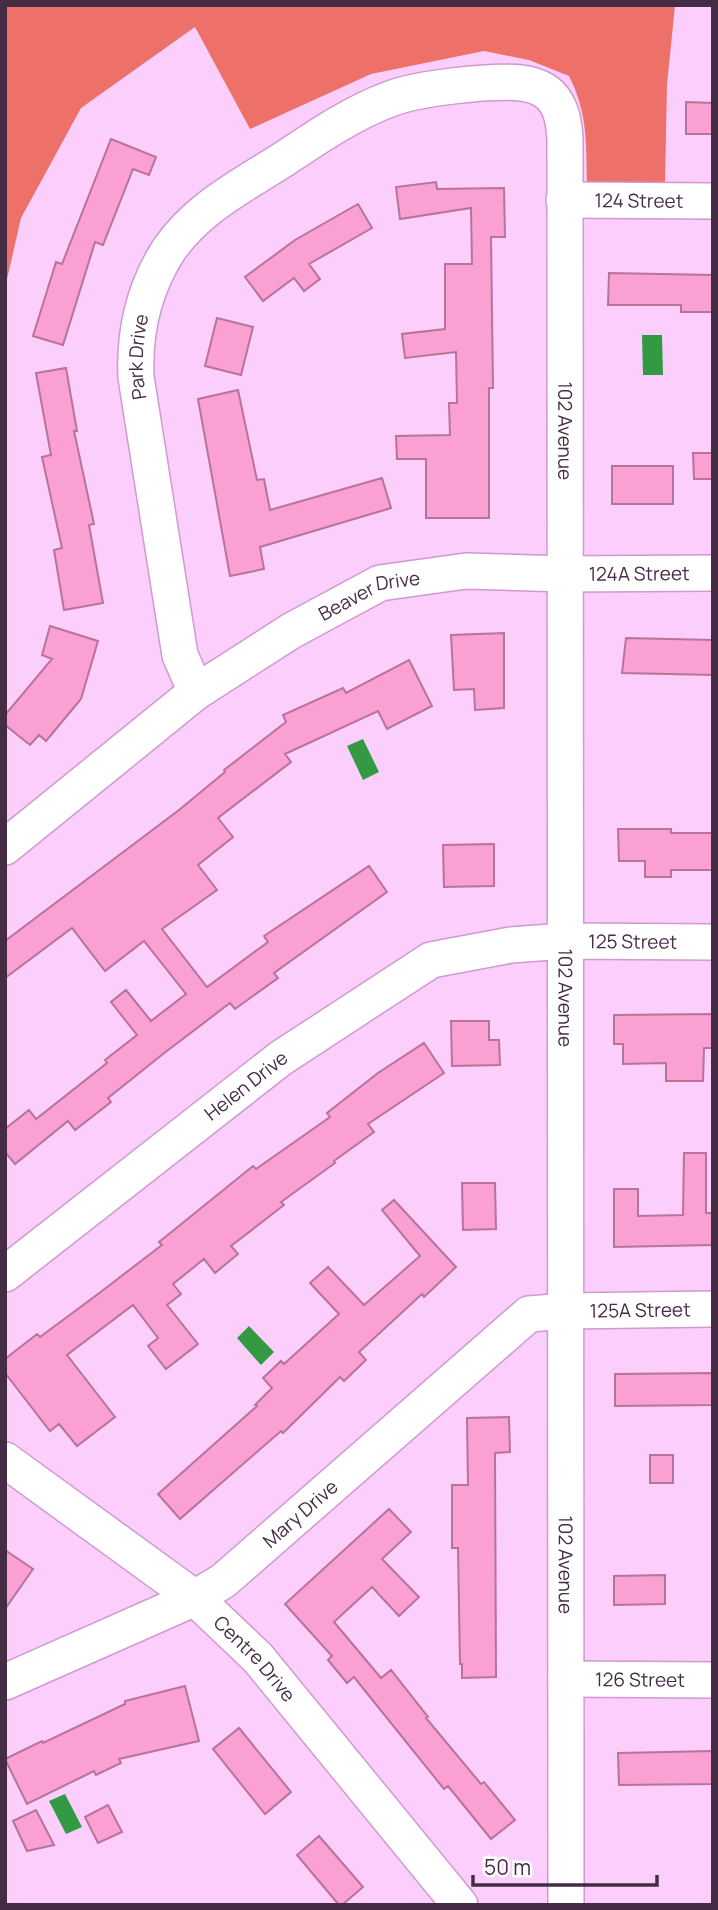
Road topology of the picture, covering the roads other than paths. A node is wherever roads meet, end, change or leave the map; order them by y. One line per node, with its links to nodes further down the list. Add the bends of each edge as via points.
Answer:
1 (550, 95): 2 (street, 102 Avenue, via 564,126); 6 (street, Park Drive, via 521,83 420,91 391,98 214,203 169,250 141,315 136,377 180,655)
2 (564, 200): 3 (street, 124 Street); 5 (street, 102 Avenue)
3 (713, 201)
4 (713, 573): 5 (street, 124A Street)
5 (565, 574): 6 (street, Beaver Drive, via 466,571 380,583 291,631); 8 (street, 102 Avenue)
6 (197, 692): 7 (street)
7 (5, 847)
8 (565, 941): 9 (street, 125 Street); 10 (street, 125 Street); 13 (street, 102 Avenue)
9 (713, 942)
10 (511, 945): 11 (street, Helen Drive, via 431,960 281,1058)
11 (5, 1274)
12 (713, 1309): 13 (street, 125A Street)
13 (566, 1311): 15 (street, Mary Drive, via 529,1314 223,1581); 16 (street, 102 Avenue)
14 (5, 1460): 15 (street, Centre Drive)
15 (195, 1598): 18 (street, Mary Drive); 19 (street, Centre Drive, via 258,1658)
16 (566, 1679): 17 (street, 126 Street); 20 (street, 102 Avenue)
17 (713, 1680)
18 (5, 1682)
19 (460, 1905)
20 (566, 1905)

